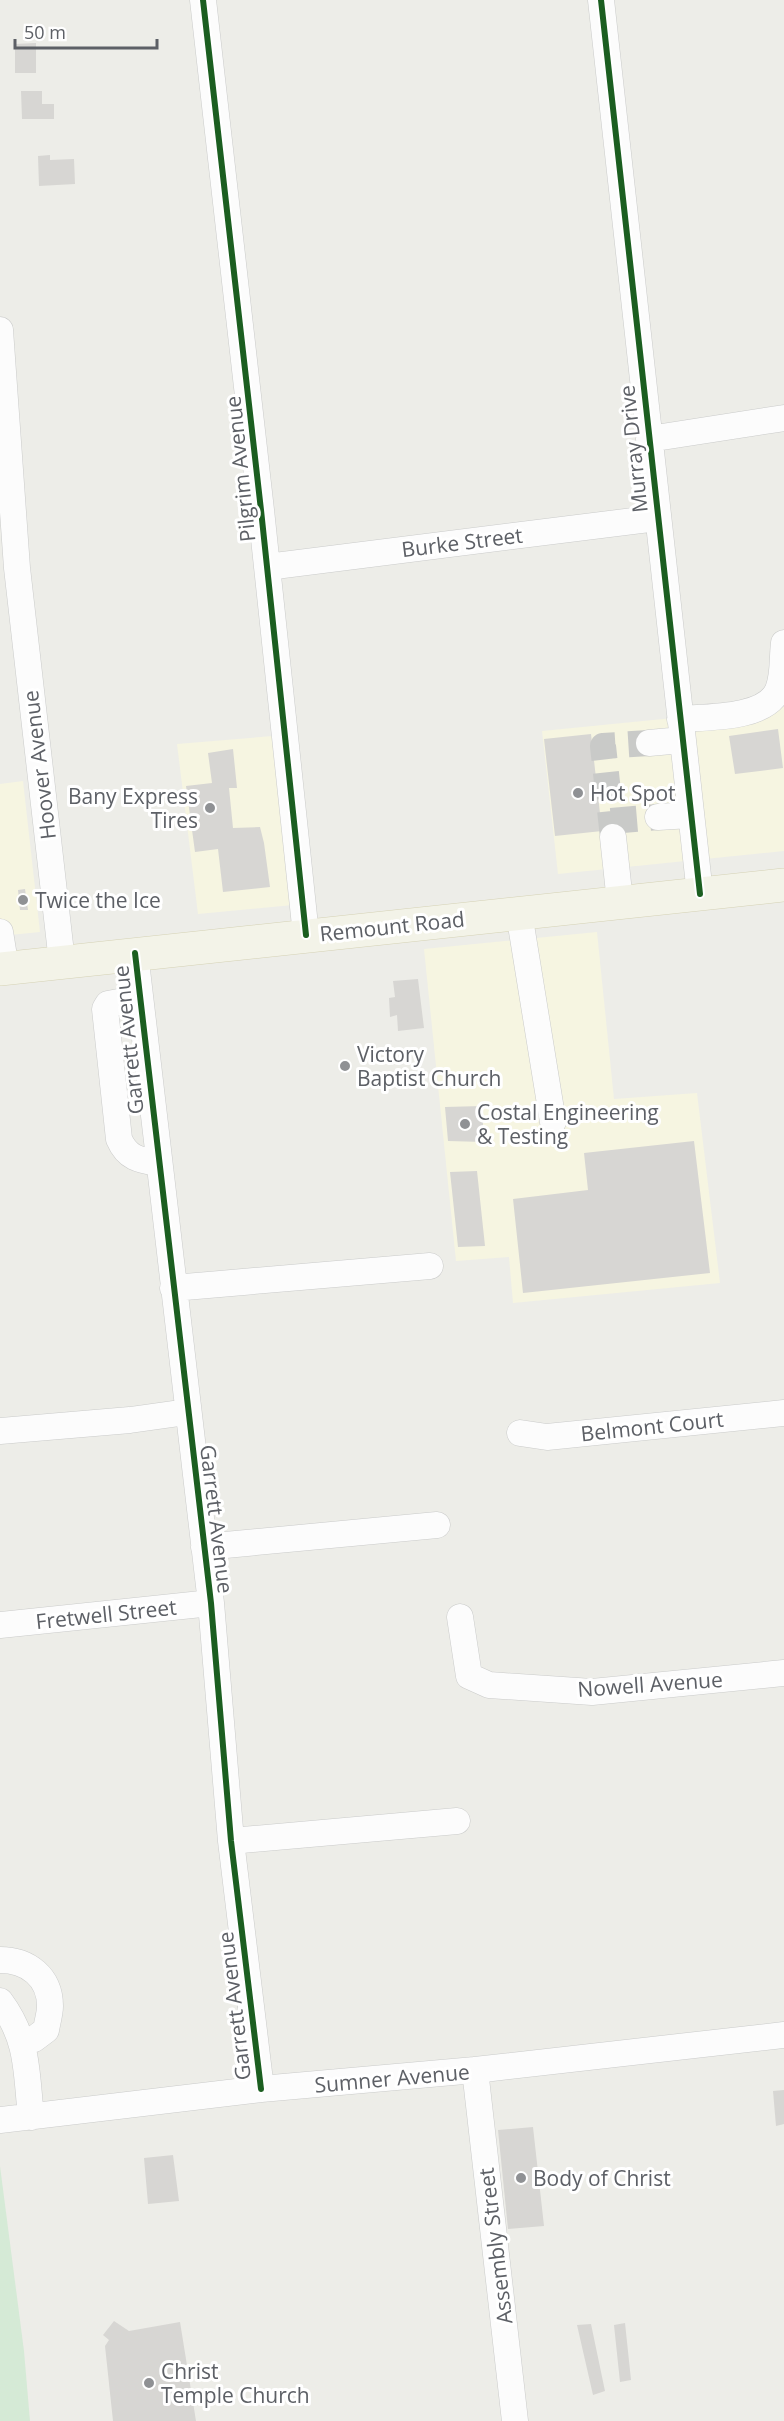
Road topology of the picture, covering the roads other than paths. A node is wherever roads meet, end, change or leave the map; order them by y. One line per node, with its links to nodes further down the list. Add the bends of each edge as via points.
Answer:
1 (203, 0): 7 (street, Pilgrim Avenue)
2 (601, 0): 5 (street, Murray Drive)
3 (0, 330): 21 (street, Hoover Avenue, via 17,568)
4 (775, 420): 5 (street)
5 (649, 439): 6 (street, Murray Drive)
6 (657, 518): 7 (street, Burke Street); 9 (street, Murray Drive)
7 (267, 567): 19 (street, Pilgrim Avenue)
8 (784, 643): 9 (street, via 781,681 770,702 759,709)
9 (681, 730): 10 (street); 11 (street, Murray Drive)
10 (649, 743)
11 (690, 815): 12 (street); 15 (street, Murray Drive)
12 (658, 816)
13 (612, 837): 16 (street)
14 (784, 885): 15 (main road, Remount Road)
15 (700, 894): 16 (main road, Remount Road)
16 (620, 902): 17 (main road, Remount Road)
17 (519, 913): 19 (main road, Remount Road); 24 (street)
18 (0, 932): 22 (street)
19 (306, 935): 20 (main road, Remount Road)
20 (135, 953): 21 (main road, Remount Road); 23 (street, Garrett Avenue)
21 (62, 962): 22 (main road, Remount Road)
22 (3, 969)
23 (140, 998): 25 (street, Garrett Avenue); 25 (street, via 108,1005 107,1036 119,1139 129,1155)
24 (553, 1122)
25 (158, 1163): 27 (street, Garrett Avenue)
26 (430, 1266): 27 (street)
27 (173, 1288): 28 (street, Garrett Avenue)
28 (187, 1412): 30 (street); 33 (street, Garrett Avenue)
29 (784, 1413): 31 (street, Belmont Court, via 547,1437)
30 (0, 1431)
31 (520, 1433)
32 (437, 1525): 33 (street)
33 (204, 1546): 34 (street, Garrett Avenue)
34 (211, 1603): 36 (street, Fretwell Street); 39 (street, Garrett Avenue)
35 (460, 1617): 37 (street, Nowell Avenue, via 469,1676 489,1685 592,1692)
36 (0, 1625)
37 (784, 1673)
38 (457, 1821): 39 (street)
39 (231, 1841): 45 (street, Garrett Avenue)
40 (0, 1960): 43 (street, via 31,1967 46,1983 50,2007 46,2030)
41 (0, 2001): 43 (street)
42 (784, 2035): 44 (street, Sumner Avenue)
43 (23, 2043): 46 (street)
44 (475, 2070): 45 (street, Sumner Avenue); 48 (street, Assembly Street)
45 (261, 2090): 46 (street, Sumner Avenue)
46 (31, 2117): 47 (street, Sumner Avenue)
47 (0, 2120)
48 (515, 2421)

